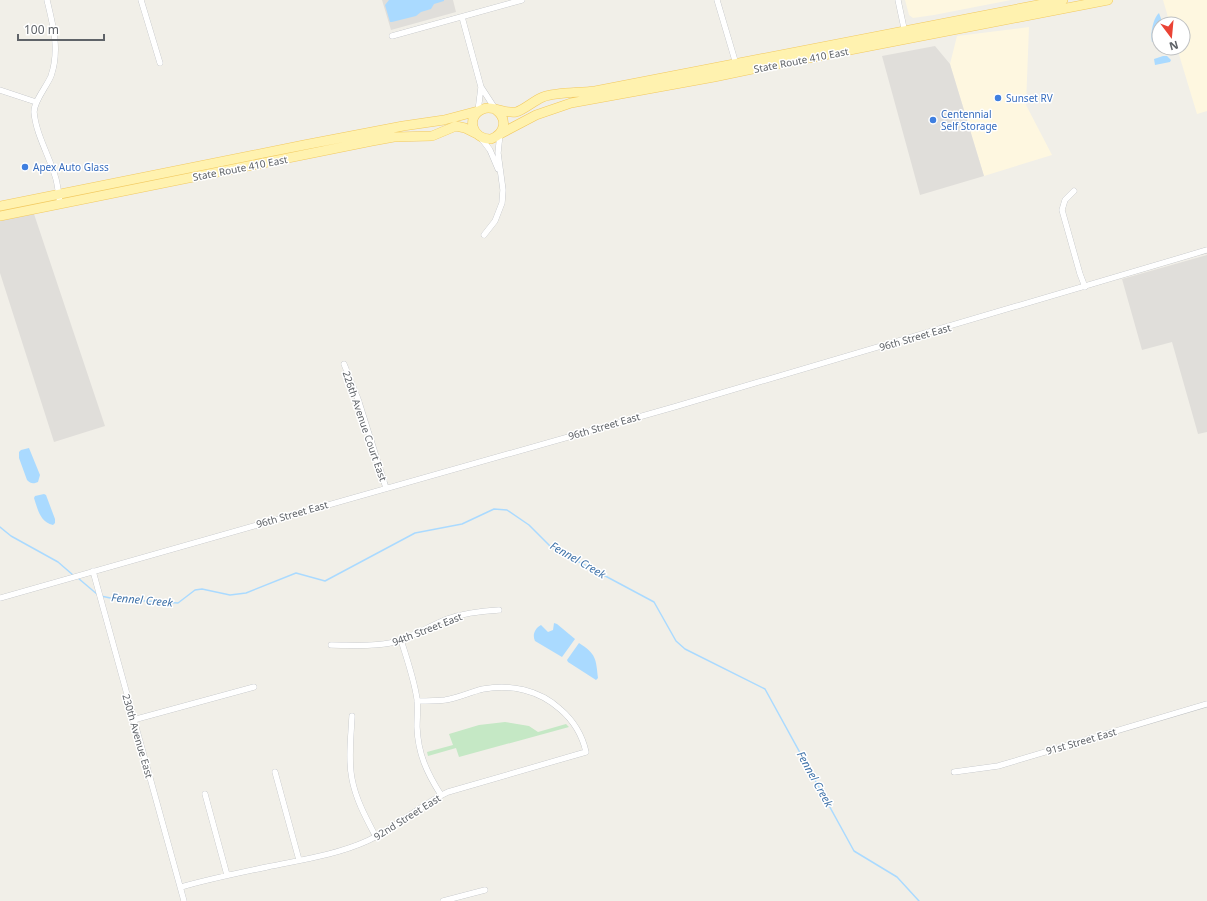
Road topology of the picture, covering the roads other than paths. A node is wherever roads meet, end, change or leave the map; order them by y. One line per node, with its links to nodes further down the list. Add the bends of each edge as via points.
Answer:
1 (47, 0): 15 (street, via 56,44 51,75)
2 (141, 0): 11 (street)
3 (522, 0): 8 (street)
4 (717, 0): 12 (street)
5 (898, 0): 9 (street)
6 (1063, 0): 9 (main road, State Route 410 East)
7 (1108, 0): 9 (main road, State Route 410 East)
8 (462, 17): 10 (street); 13 (street)
9 (906, 35): 12 (main road, State Route 410 East); 18 (main road, State Route 410 East, via 706,79 571,103 536,115)
10 (392, 36)
11 (160, 63)
12 (736, 64): 16 (main road, State Route 410 East, via 595,91 551,95 532,102 517,112)
13 (481, 87): 16 (street); 17 (street)
14 (0, 90): 15 (street)
15 (36, 102): 22 (street, via 34,112 38,130)
16 (496, 110): 17 (main road, via 489,108); 18 (main road, via 504,122)
17 (478, 111): 19 (main road, via 473,125); 22 (main road, State Route 410 East, via 444,120)
18 (500, 134): 19 (main road, via 491,139); 20 (street)
19 (479, 136): 20 (street, via 490,150); 23 (main road, State Route 410 East, via 456,126 432,136 394,137)
20 (500, 177): 26 (street, via 503,190 500,209 495,221)
21 (1074, 191): 28 (street, via 1065,200 1062,210)
22 (59, 194): 23 (street); 24 (main road, State Route 410 East)
23 (60, 204): 25 (main road, State Route 410 East)
24 (0, 206)
25 (0, 216)
26 (484, 235)
27 (1207, 250): 28 (street, 96th Street East)
28 (1085, 287): 30 (street, 96th Street East)
29 (344, 364): 30 (street, 226th Avenue Court East, via 358,399)
30 (386, 488): 31 (street, 96th Street East)
31 (92, 571): 32 (street, 96th Street East); 40 (street, 230th Avenue East)
32 (0, 598)
33 (499, 610): 34 (street, 94th Street East, via 478,611 448,619)
34 (401, 640): 35 (street, 94th Street East, via 370,646); 37 (street)
35 (331, 645)
36 (254, 687): 40 (street)
37 (417, 701): 44 (street, via 417,728 421,752 427,772); 44 (street, 92nd Street East, via 445,700 494,688 530,691 546,697 565,713 577,727 584,741 586,752)
38 (1207, 704): 42 (street, 91st Street East, via 998,766)
39 (352, 716): 45 (street, via 352,779 361,808)
40 (134, 720): 48 (street, 230th Avenue East)
41 (275, 772): 46 (street)
42 (954, 772)
43 (205, 794): 47 (street)
44 (441, 795): 45 (street, 92nd Street East)
45 (376, 837): 46 (street, 92nd Street East, via 355,846)
46 (299, 860): 47 (street, 92nd Street East)
47 (227, 875): 48 (street, 92nd Street East)
48 (181, 887): 50 (street, 230th Avenue East)
49 (486, 890): 51 (street)
50 (184, 901)
51 (443, 901)

